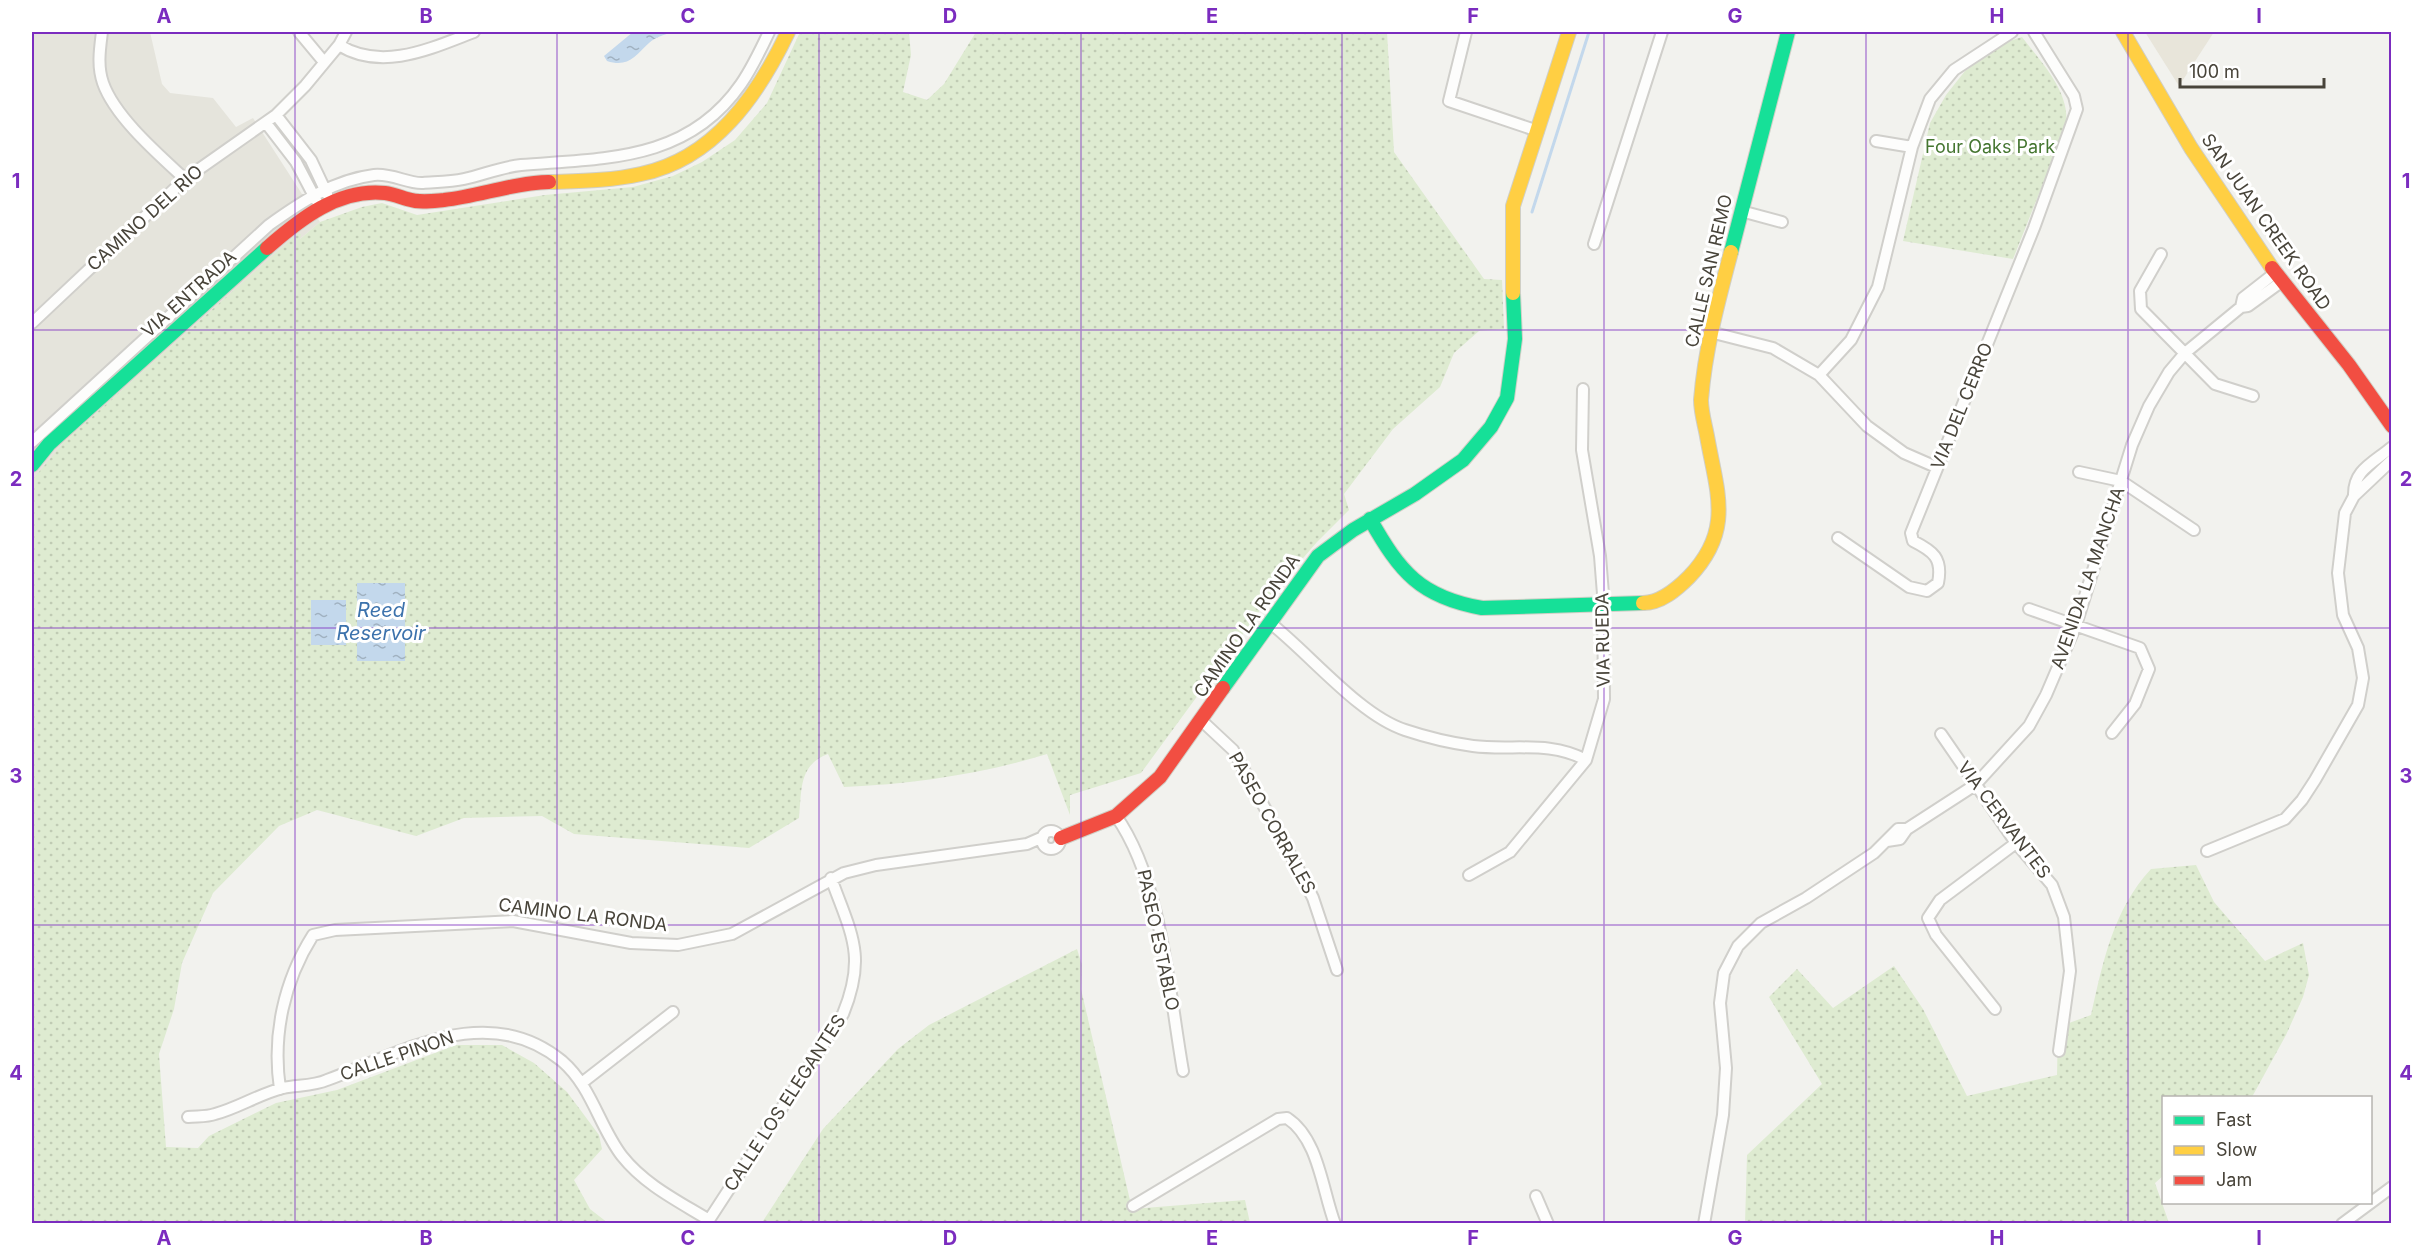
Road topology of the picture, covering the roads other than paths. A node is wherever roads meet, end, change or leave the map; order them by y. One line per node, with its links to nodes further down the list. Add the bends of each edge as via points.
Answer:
1 (102, 32): 23 (street, via 99,61 103,83 118,110)
2 (299, 32): 15 (street)
3 (346, 32): 14 (street, CAMINO DEL RIO)
4 (474, 32): 14 (street, via 411,56 365,56)
5 (769, 32): 21 (street, via 741,84 700,124 673,140 644,153 517,165)
6 (788, 32): 25 (street, VIA ENTRADA, via 749,104 732,123 690,154 642,174 512,184)
7 (1466, 32): 18 (street, via 1449,100)
8 (1569, 32): 18 (street, CAMINO LA RONDA)
9 (1662, 32): 30 (street)
10 (1788, 32): 28 (street, CALLE SAN REMO)
11 (2012, 32): 20 (street, via 1954,70 1930,99)
12 (2034, 32): 44 (street, VIA DEL CERRO, via 2074,96 2077,109 2034,228)
13 (2123, 32): 32 (street, SAN JUAN CREEK ROAD, via 2191,148)
14 (339, 45): 15 (street, CAMINO DEL RIO)
15 (324, 62): 16 (street, CAMINO DEL RIO)
16 (276, 115): 17 (street, CAMINO DEL RIO); 24 (street, via 311,160)
17 (266, 123): 23 (street, CAMINO DEL RIO); 27 (street)
18 (1538, 131): 48 (street, CAMINO LA RONDA, via 1513,206 1515,339 1507,398 1491,427 1463,460)
19 (1876, 141): 20 (street)
20 (1912, 147): 36 (street, via 1878,287 1851,340)
21 (489, 172): 22 (street, via 418,183); 25 (street)
22 (397, 176): 24 (street, via 375,175); 26 (street)
23 (185, 179): 33 (street, CAMINO DEL RIO)
24 (325, 189): 27 (street)
25 (494, 190): 26 (street, VIA ENTRADA, via 416,201)
26 (394, 195): 27 (street, VIA ENTRADA, via 375,193)
27 (321, 202): 40 (street, VIA ENTRADA, via 269,225); 43 (street, VIA ENTRADA, via 49,444)
28 (1741, 211): 29 (street); 34 (street, CALLE SAN REMO)
29 (1782, 222)
30 (1594, 244)
31 (2161, 254): 35 (street, via 2140,291 2141,309)
32 (2278, 277): 35 (street, AVENIDA LA MANCHA, via 2243,298 2241,307); 39 (street, SAN JUAN CREEK ROAD, via 2349,365)
33 (32, 323)
34 (1710, 332): 36 (street, via 1773,348); 51 (street, CALLE SAN REMO, via 1701,403 1720,509 1715,542 1704,561 1683,583 1655,603)
35 (2185, 353): 38 (street, via 2215,384); 46 (street, AVENIDA LA MANCHA, via 2149,406)
36 (1819, 375): 44 (street, via 1868,426 1904,453)
37 (1583, 388): 51 (street, VIA RUEDA, via 1582,450 1600,556)
38 (2253, 396)
39 (2391, 426)
40 (32, 442)
41 (2391, 447): 47 (street, via 2359,474 2353,482)
42 (2391, 460): 47 (street)
43 (32, 465)
44 (1936, 467): 50 (street, VIA DEL CERRO, via 1911,533 1913,541 1939,559 1938,583 1927,591 1909,587)
45 (2079, 472): 46 (street)
46 (2121, 481): 49 (street); 54 (street, AVENIDA LA MANCHA)
47 (2354, 496): 63 (street, via 2345,513 2338,573 2343,615 2358,648 2362,678 2358,705 2315,780 2284,819)
48 (1370, 519): 51 (street, CALLE SAN REMO, via 1418,586 1444,601 1482,608); 53 (street, CAMINO LA RONDA, via 1318,556)
49 (2194, 530)
50 (1838, 538)
51 (1603, 605): 58 (street, VIA RUEDA, via 1604,699)
52 (2029, 609): 54 (street)
53 (1269, 622): 55 (street, CAMINO LA RONDA); 58 (street, via 1366,708 1404,730 1473,746 1545,747)
54 (2076, 625): 56 (street, via 2140,648 2149,669 2135,704); 59 (street, AVENIDA LA MANCHA, via 2029,726)
55 (1202, 721): 60 (street, CAMINO LA RONDA, via 1160,777); 66 (street, PASEO CORRALES, via 1233,750 1300,872)
56 (2112, 733)
57 (1941, 734): 59 (street, VIA CERVANTES)
58 (1586, 760): 64 (street, VIA RUEDA, via 1510,852)
59 (1975, 785): 62 (street, VIA CERVANTES); 82 (street, AVENIDA LA MANCHA, via 1907,829 1900,839 1887,841 1806,898 1761,923 1738,946 1724,973 1720,1003 1726,1068 1723,1115)
60 (1116, 816): 61 (street, CAMINO LA RONDA); 70 (street, PASEO ESTABLO, via 1140,857 1154,905)
61 (1061, 838): 65 (street, CAMINO LA RONDA, via 1052,830 1044,842 876,864)
62 (2016, 843): 67 (street, via 1940,900 1928,918 1936,936); 69 (street, VIA CERVANTES, via 2052,885 2064,917 2070,971)
63 (2207, 851)
64 (1469, 874)
65 (831, 878): 72 (street, CAMINO LA RONDA, via 732,934 678,945 631,943 513,921 335,930 313,936 301,954 286,994 277,1035); 79 (street, CALLE LOS ELEGANTES, via 854,936 856,957 851,996)
66 (1337, 970)
67 (1995, 1009)
68 (673, 1012): 71 (street)
69 (2059, 1052)
70 (1183, 1071)
71 (583, 1082): 72 (street, CALLE PINON, via 536,1042 502,1033 467,1033 434,1039 323,1082); 79 (street, CALLE PINON, via 622,1156 640,1176)
72 (280, 1089): 73 (street, CALLE PINON, via 214,1115)
73 (188, 1117)
74 (2391, 1187): 76 (street)
75 (1536, 1196): 81 (street)
76 (2372, 1201)
77 (2368, 1204): 83 (street)
78 (1133, 1206): 80 (street, via 1278,1119 1287,1118 1309,1143)
79 (710, 1222)
80 (1335, 1224)
81 (1548, 1224)
82 (1704, 1224)
83 (2342, 1224)

